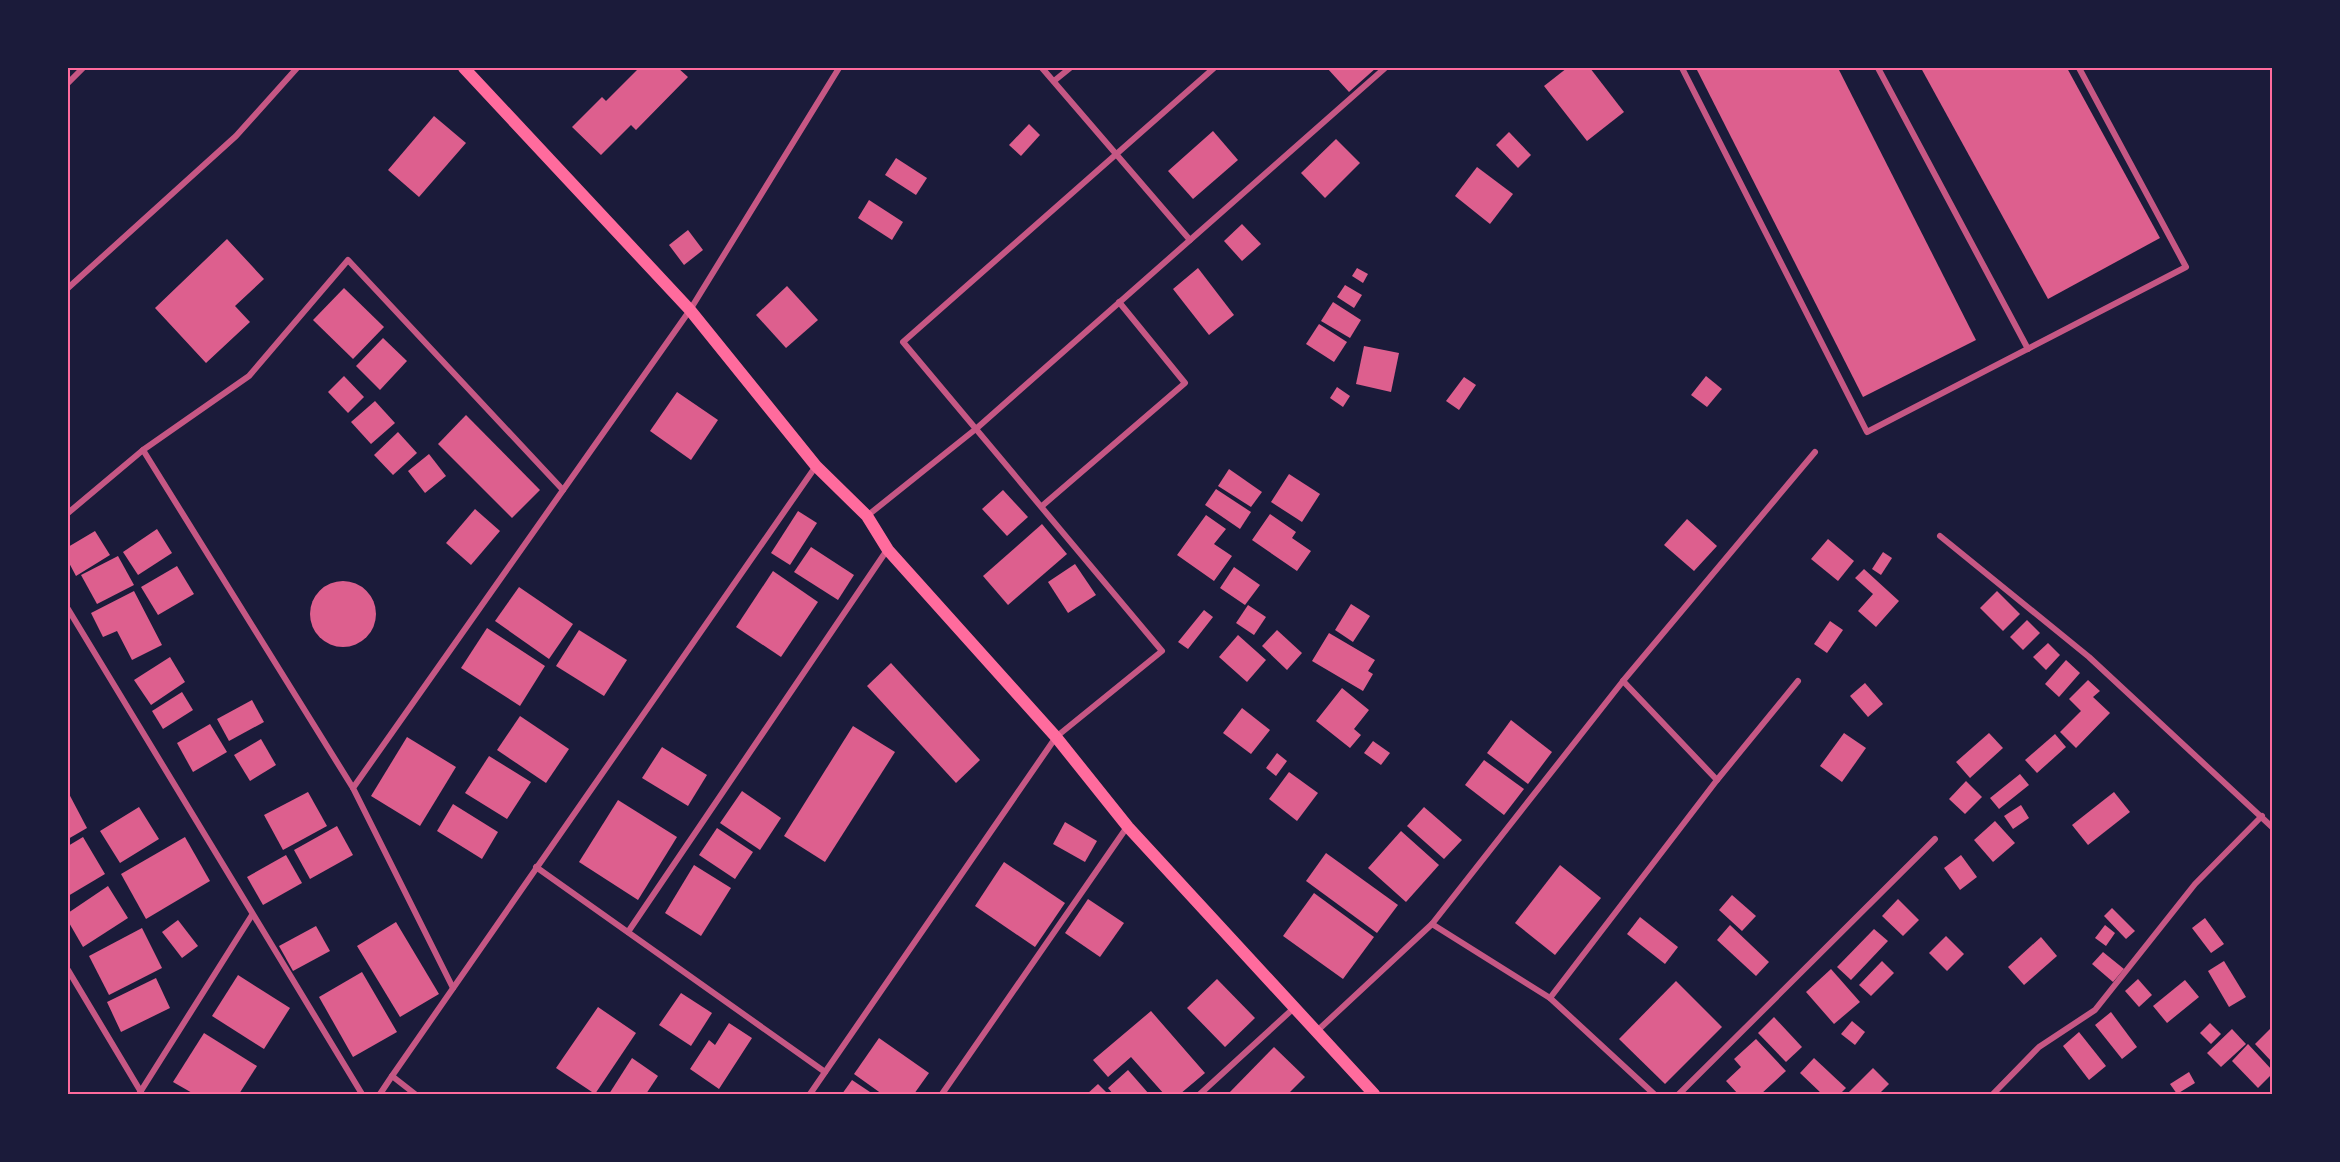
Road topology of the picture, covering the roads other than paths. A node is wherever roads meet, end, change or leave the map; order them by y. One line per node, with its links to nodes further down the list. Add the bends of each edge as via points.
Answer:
1 (83, 68): 13 (street)
2 (297, 68): 16 (street, via 236,136)
3 (464, 68): 18 (main road)
4 (839, 68): 18 (street)
5 (1042, 68): 12 (street)
6 (1071, 68): 12 (street)
7 (1214, 68): 14 (street)
8 (1385, 68): 15 (street)
9 (1682, 68): 19 (street, via 1867,432)
10 (1878, 68): 19 (street)
11 (2079, 68): 19 (street, via 2186,267)
12 (1054, 81): 14 (street)
13 (68, 83)
14 (1117, 154): 15 (street); 20 (street, via 903,342)
15 (1190, 240): 17 (street)
16 (68, 288)
17 (1119, 302): 20 (street); 25 (street, via 1185,383)
18 (690, 310): 23 (main road); 24 (street)
19 (2028, 349)
20 (977, 428): 25 (street); 27 (street)
21 (143, 450): 24 (street, via 249,376 348,260); 26 (street); 35 (street)
22 (1815, 452): 31 (street)
23 (816, 466): 27 (main road); 40 (street)
24 (563, 490): 35 (street)
25 (1041, 506): 33 (street, via 1162,651)
26 (68, 513)
27 (867, 516): 29 (main road)
28 (1940, 536): 36 (street, via 2089,657)
29 (888, 549): 33 (main road); 43 (street)
30 (68, 609): 41 (street)
31 (1623, 681): 34 (street); 42 (street)
32 (1798, 681): 34 (street)
33 (1056, 737): 37 (main road); 49 (street)
34 (1717, 780): 46 (street)
35 (353, 788): 45 (street)
36 (2262, 816): 38 (street); 61 (street, via 2195,884 2095,1010 2039,1047)
37 (1128, 827): 47 (main road); 56 (street)
38 (2272, 827)
39 (1935, 838): 60 (street)
40 (536, 867): 43 (street); 45 (street)
41 (252, 915): 51 (street); 52 (street)
42 (1432, 924): 46 (street); 48 (street)
43 (628, 932): 49 (street)
44 (68, 970): 51 (street)
45 (453, 987): 50 (street)
46 (1550, 998): 59 (street)
47 (1295, 1006): 48 (main road); 57 (street)
48 (1317, 1031): 58 (main road)
49 (825, 1072): 55 (street)
50 (392, 1076): 53 (street); 54 (street)
51 (140, 1093)
52 (362, 1095)
53 (380, 1095)
54 (415, 1095)
55 (810, 1095)
56 (942, 1095)
57 (1200, 1095)
58 (1374, 1095)
59 (1654, 1095)
60 (1679, 1095)
61 (1993, 1095)

